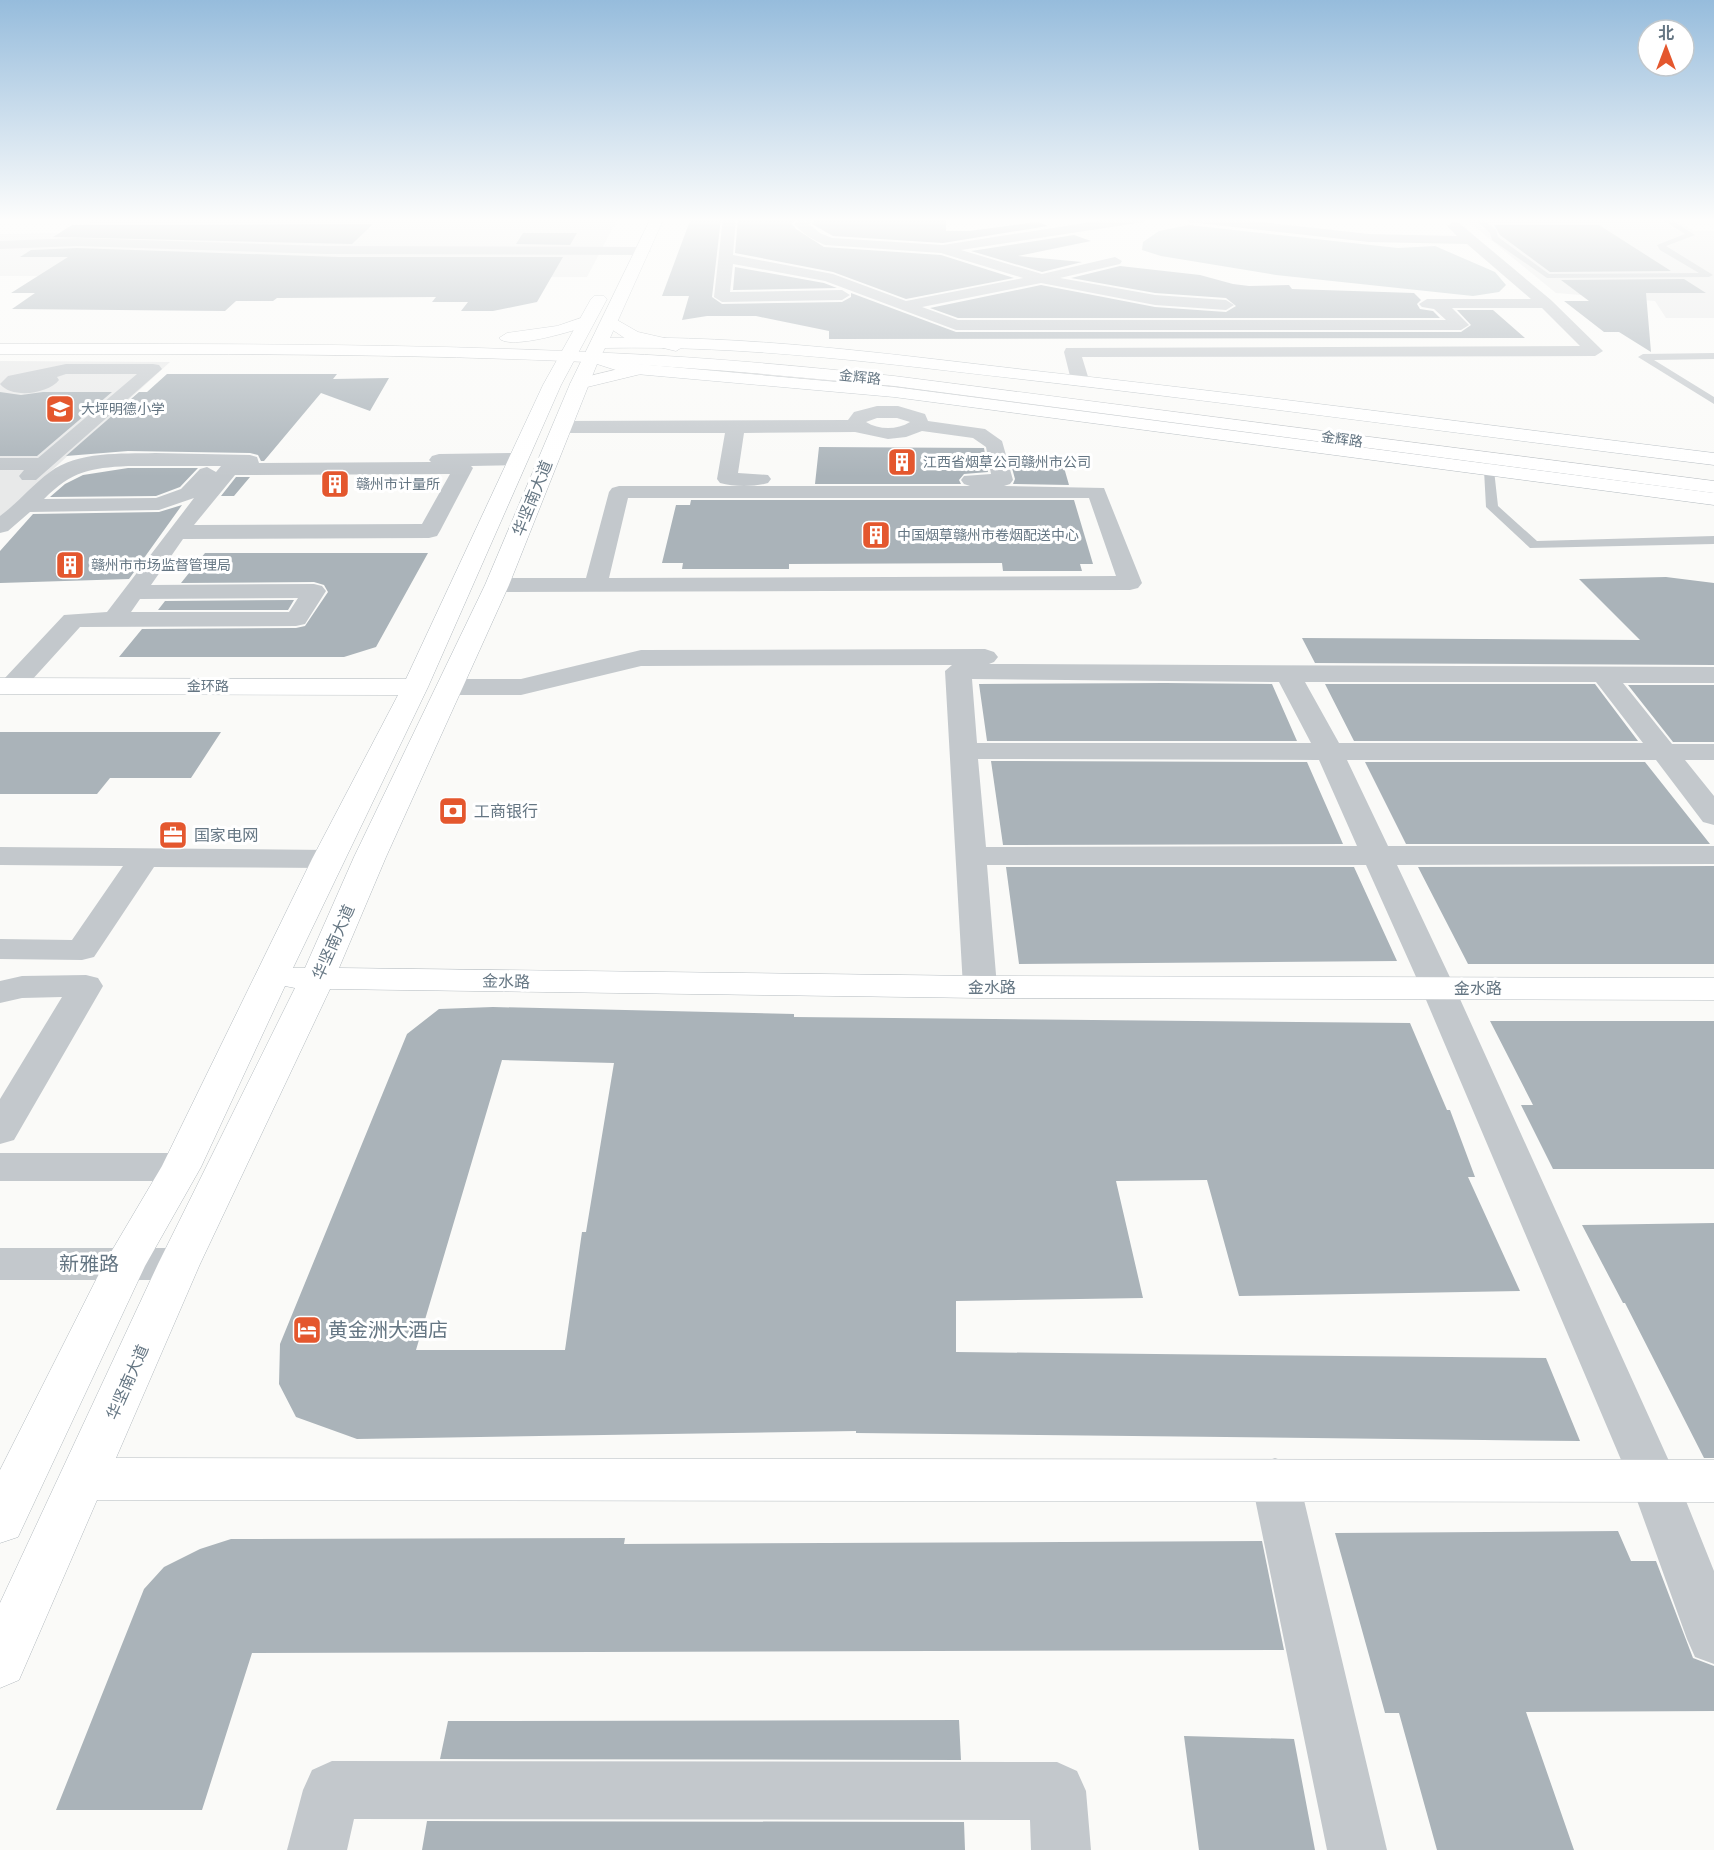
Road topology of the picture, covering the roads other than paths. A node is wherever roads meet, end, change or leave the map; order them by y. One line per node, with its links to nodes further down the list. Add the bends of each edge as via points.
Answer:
1 (596, 304): 10 (main road, 华坚南大道)
2 (618, 304): 11 (main road, 华坚南大道)
3 (899, 304): 9 (street)
4 (912, 304): 9 (street)
5 (1212, 304): 8 (street)
6 (1438, 304): 9 (street, via 1461,325 956,325)
7 (1547, 304): 24 (street, via 1595,351 1072,352)
8 (1241, 305)
9 (904, 306)
10 (587, 321): 14 (main road, via 536,336); 19 (main road, 华坚南大道)
11 (610, 321): 13 (main road, via 620,330); 19 (main road, 华坚南大道)
12 (0, 334): 14 (main road, 金辉路, via 345,336)
13 (650, 341): 17 (main road); 19 (main road); 24 (main road, via 760,347)
14 (473, 346): 16 (main road, 金辉路); 19 (main road, 金辉路); 19 (main road, via 550,369)
15 (0, 349): 16 (main road, 金辉路)
16 (92, 350): 21 (street)
17 (702, 350): 19 (main road, 金辉路); 34 (main road, 金辉路, via 1033,382)
18 (1714, 356): 25 (lane, via 1643,357)
19 (578, 360): 20 (main road, 金辉路); 22 (main road); 22 (main road, via 614,374); 26 (main road, 华坚南大道); 28 (main road, 华坚南大道)
20 (714, 365): 22 (main road); 33 (main road, 金辉路, via 894,381)
21 (66, 369): 23 (street); 32 (street, via 153,369)
22 (637, 369): 33 (main road, via 894,392)
23 (39, 376)
24 (1080, 380): 29 (main road)
25 (1714, 400)
26 (561, 427): 27 (street); 43 (main road, 华坚南大道)
27 (735, 427): 27 (street, via 728,479 1003,480 995,445 978,433 919,425 913,415 887,411 861,416 856,423 859,426)
28 (517, 459): 30 (street); 51 (main road, 华坚南大道)
29 (1714, 459)
30 (218, 461): 38 (street, via 81,465 64,472); 38 (street, via 188,493 167,502)
31 (0, 464): 32 (street)
32 (43, 464): 35 (street)
33 (1491, 464): 36 (main road, 金辉路); 37 (main road); 41 (lane, via 1492,507 1534,545)
34 (1714, 471)
35 (17, 486)
36 (1714, 487)
37 (1714, 499)
38 (27, 506): 39 (street)
39 (0, 526)
40 (177, 532): 40 (street, via 429,531 463,468 229,469); 44 (street)
41 (1714, 540)
42 (596, 583): 42 (street, via 727,583 1130,583 1097,492 619,492); 43 (street)
43 (497, 585): 52 (main road, 华坚南大道)
44 (134, 592): 45 (street); 45 (street, via 314,591 296,619)
45 (114, 619): 50 (street, via 73,620)
46 (1005, 656): 52 (street, via 641,658 521,687)
47 (1288, 674): 48 (street); 53 (street, via 958,671); 54 (street)
48 (1603, 674): 49 (street); 55 (street)
49 (1714, 675)
50 (6, 686): 51 (main road, 金环路)
51 (415, 687): 63 (main road, 华坚南大道)
52 (451, 687): 66 (main road, 华坚南大道)
53 (964, 751): 54 (street); 61 (street)
54 (1329, 751): 55 (street); 58 (street)
55 (1664, 752): 56 (street); 57 (street)
56 (1714, 752)
57 (1714, 816)
58 (1377, 855): 59 (street); 61 (street); 68 (street)
59 (1714, 855)
60 (0, 856): 62 (street)
61 (971, 856): 67 (street)
62 (145, 857): 63 (street); 64 (street, via 82,950)
63 (328, 859): 65 (main road, 华坚南大道)
64 (0, 949)
65 (271, 978): 66 (main road, 金水路); 73 (main road, 华坚南大道)
66 (317, 979): 67 (main road, 金水路); 76 (main road, 华坚南大道)
67 (980, 987): 68 (main road, 金水路)
68 (1438, 988): 69 (main road, 金水路); 79 (street)
69 (1714, 989)
70 (0, 992): 71 (street, via 22,987 86,986)
71 (0, 1131)
72 (0, 1167): 73 (street)
73 (181, 1167): 75 (main road, 华坚南大道)
74 (0, 1264): 75 (street, 新雅路)
75 (125, 1264): 76 (street, 新雅路); 81 (main road, 华坚南大道)
76 (179, 1264): 77 (main road, 华坚南大道)
77 (83, 1479): 78 (main road); 83 (main road, 华坚南大道)
78 (1275, 1479): 79 (main road); 86 (street)
79 (1654, 1481): 80 (main road); 82 (street)
80 (1714, 1481)
81 (0, 1521)
82 (1714, 1639)
83 (0, 1662)
84 (317, 1850): 85 (street, via 332,1790 1057,1791)
85 (1061, 1850)
86 (1357, 1850)

